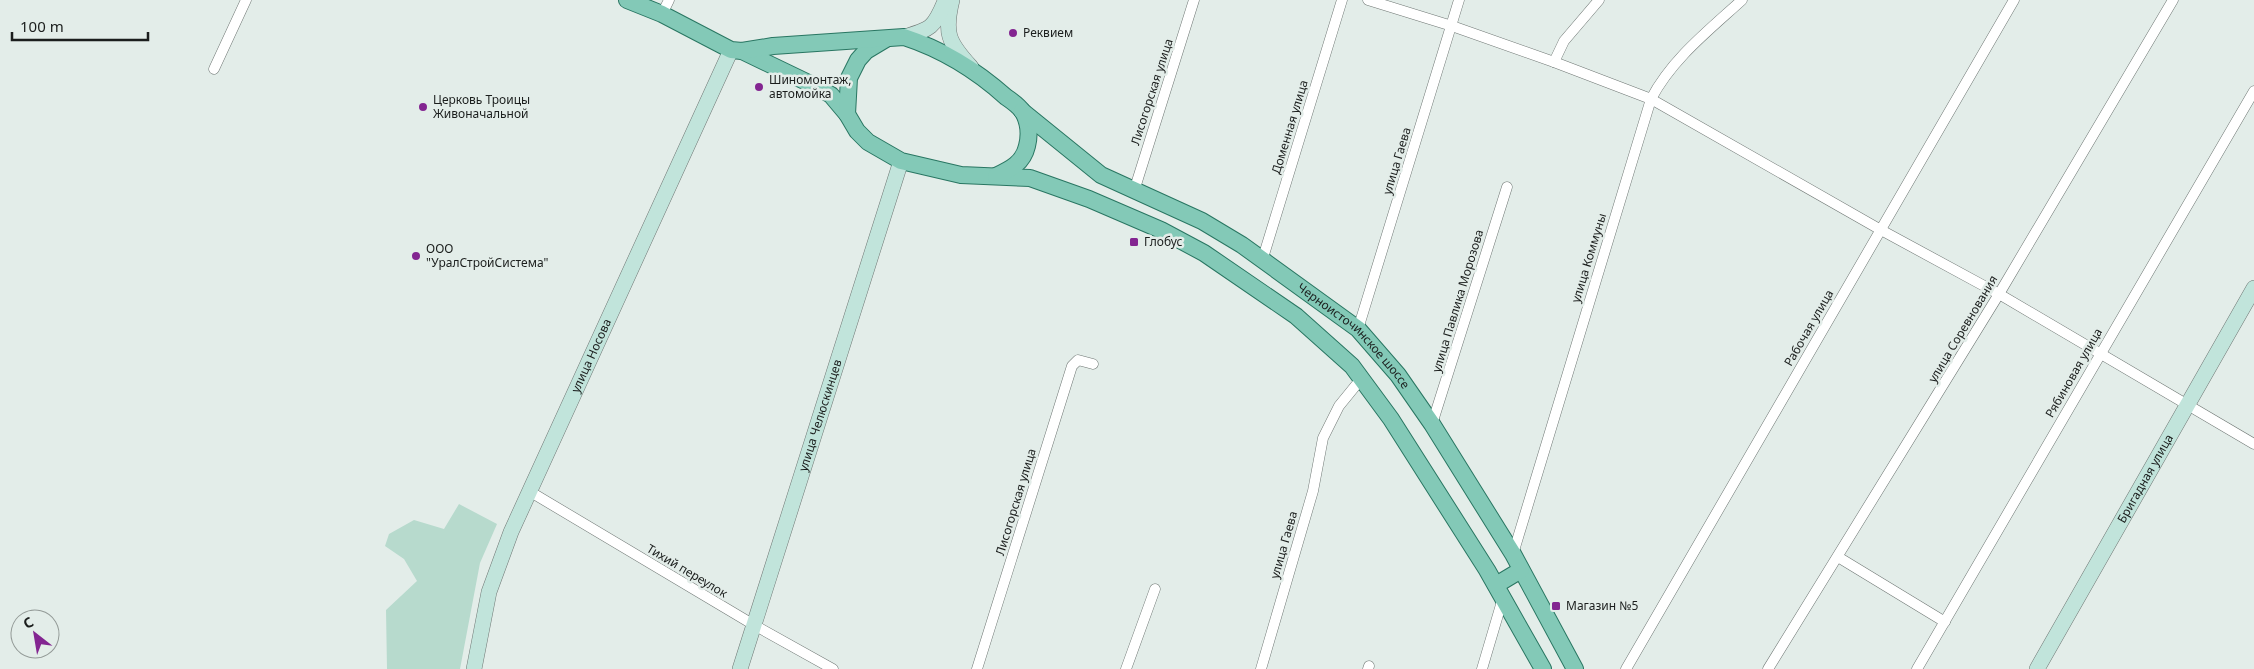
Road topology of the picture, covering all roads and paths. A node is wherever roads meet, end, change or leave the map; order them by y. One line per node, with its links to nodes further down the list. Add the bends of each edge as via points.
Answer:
1 (246, 0): 19 (street)
2 (627, 0): 13 (main road)
3 (945, 0): 15 (street, via 938,19 927,30)
4 (952, 0): 20 (street, via 947,34 957,52)
5 (1194, 0): 28 (street, Лисогорская улица)
6 (1342, 0): 30 (street, Доменная улица)
7 (1368, 0): 14 (street)
8 (1459, 0): 14 (street, улица Гаева)
9 (1599, 0): 18 (street, via 1564,41)
10 (1742, 0): 22 (street, улица Коммуны, via 1686,51 1661,80)
11 (2014, 0): 29 (street, Рабочая улица)
12 (2173, 0): 32 (street, улица Соревнования)
13 (666, 7): 17 (main road)
14 (1452, 26): 18 (street); 33 (street, улица Гаева)
15 (904, 37): 16 (main road); 20 (main road, via 922,43)
16 (886, 39): 17 (main road); 24 (main road, via 866,52 852,69 847,90)
17 (737, 50): 24 (main road, via 821,89 831,95); 40 (street, улица Носова)
18 (1554, 62): 22 (street)
19 (214, 69)
20 (977, 73): 23 (main road)
21 (2254, 91): 34 (street, Рябиновая улица)
22 (1650, 100): 29 (street); 41 (street, улица Коммуны)
23 (1022, 111): 26 (main road, via 1029,124 1026,150 1012,169); 28 (main road, Черноисточинское шоссе, via 1101,175)
24 (847, 114): 25 (main road, via 868,142)
25 (901, 161): 26 (main road, via 961,175); 47 (street, улица Челюскинцев)
26 (992, 178): 36 (main road, Черноисточинское шоссе, via 1030,178 1058,186 1186,243 1296,316 1337,351)
27 (1506, 186): 38 (street, улица Павлика Морозова)
28 (1134, 191): 30 (main road, Черноисточинское шоссе, via 1202,221)
29 (1881, 230): 32 (street); 57 (street, Рабочая улица)
30 (1262, 261): 33 (main road, Черноисточинское шоссе)
31 (2254, 288): 37 (street, Бригадная улица)
32 (1999, 294): 34 (street); 42 (street, улица Соревнования)
33 (1358, 329): 38 (main road, Черноисточинское шоссе, via 1398,374)
34 (2101, 352): 37 (street); 46 (street, Рябиновая улица)
35 (1093, 364): 51 (street, Лисогорская улица, via 1078,360 1072,366)
36 (1362, 379): 45 (main road, Черноисточинское шоссе, via 1391,419); 53 (street, улица Гаева, via 1339,406 1323,438 1313,491)
37 (2187, 405): 39 (street); 60 (street, Бригадная улица)
38 (1432, 424): 41 (main road, Черноисточинское шоссе)
39 (2254, 444)
40 (529, 491): 47 (street, Тихий переулок); 48 (street, улица Носова, via 489,592)
41 (1513, 554): 43 (main road, Черноисточинское шоссе)
42 (1838, 557): 46 (street); 58 (street, улица Соревнования)
43 (1522, 570): 45 (main road); 56 (main road, Черноисточинское шоссе)
44 (1155, 590): 52 (street)
45 (1499, 591): 54 (street); 55 (main road, Черноисточинское шоссе)
46 (1945, 622): 59 (street, Рябиновая улица)
47 (754, 625): 49 (street, улица Челюскинцев); 50 (street, Тихий переулок)
48 (474, 669)
49 (740, 669)
50 (833, 669)
51 (977, 669)
52 (1126, 669)
53 (1261, 669)
54 (1482, 669)
55 (1543, 669)
56 (1576, 669)
57 (1626, 669)
58 (1768, 669)
59 (1917, 669)
60 (2037, 669)

